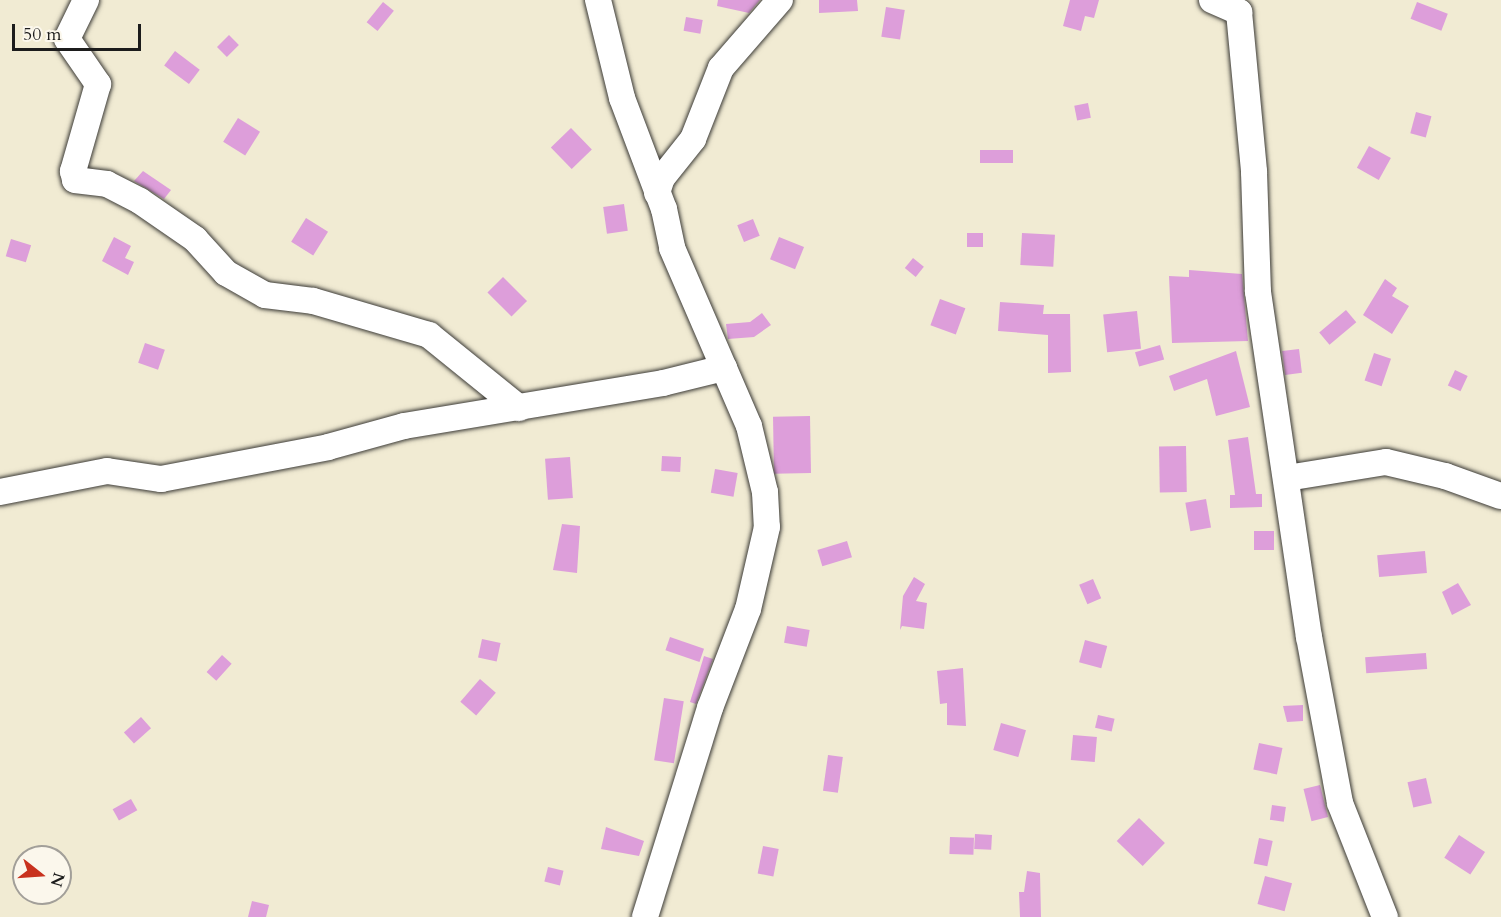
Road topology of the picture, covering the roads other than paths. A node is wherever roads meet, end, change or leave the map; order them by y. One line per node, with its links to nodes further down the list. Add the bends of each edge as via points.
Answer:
1 (86, 0): 8 (street, via 67,39 98,84 73,171 75,180 107,184 140,201 195,239 226,273 265,294 313,301 429,335)
2 (598, 0): 6 (street, via 621,98)
3 (780, 0): 6 (street, via 721,68 693,139 662,178)
4 (1212, 0): 5 (street)
5 (1239, 6): 9 (street, via 1254,172 1258,292)
6 (657, 193): 7 (street, via 672,248)
7 (724, 368): 8 (street); 12 (street, via 749,426 765,492 767,527 748,609 710,708)
8 (519, 408): 10 (street, via 404,426 328,447 161,479 107,471)
9 (1287, 478): 11 (street, via 1386,462 1445,476); 13 (street, via 1340,803)
10 (0, 492)
11 (1501, 496)
12 (645, 917)
13 (1385, 917)

